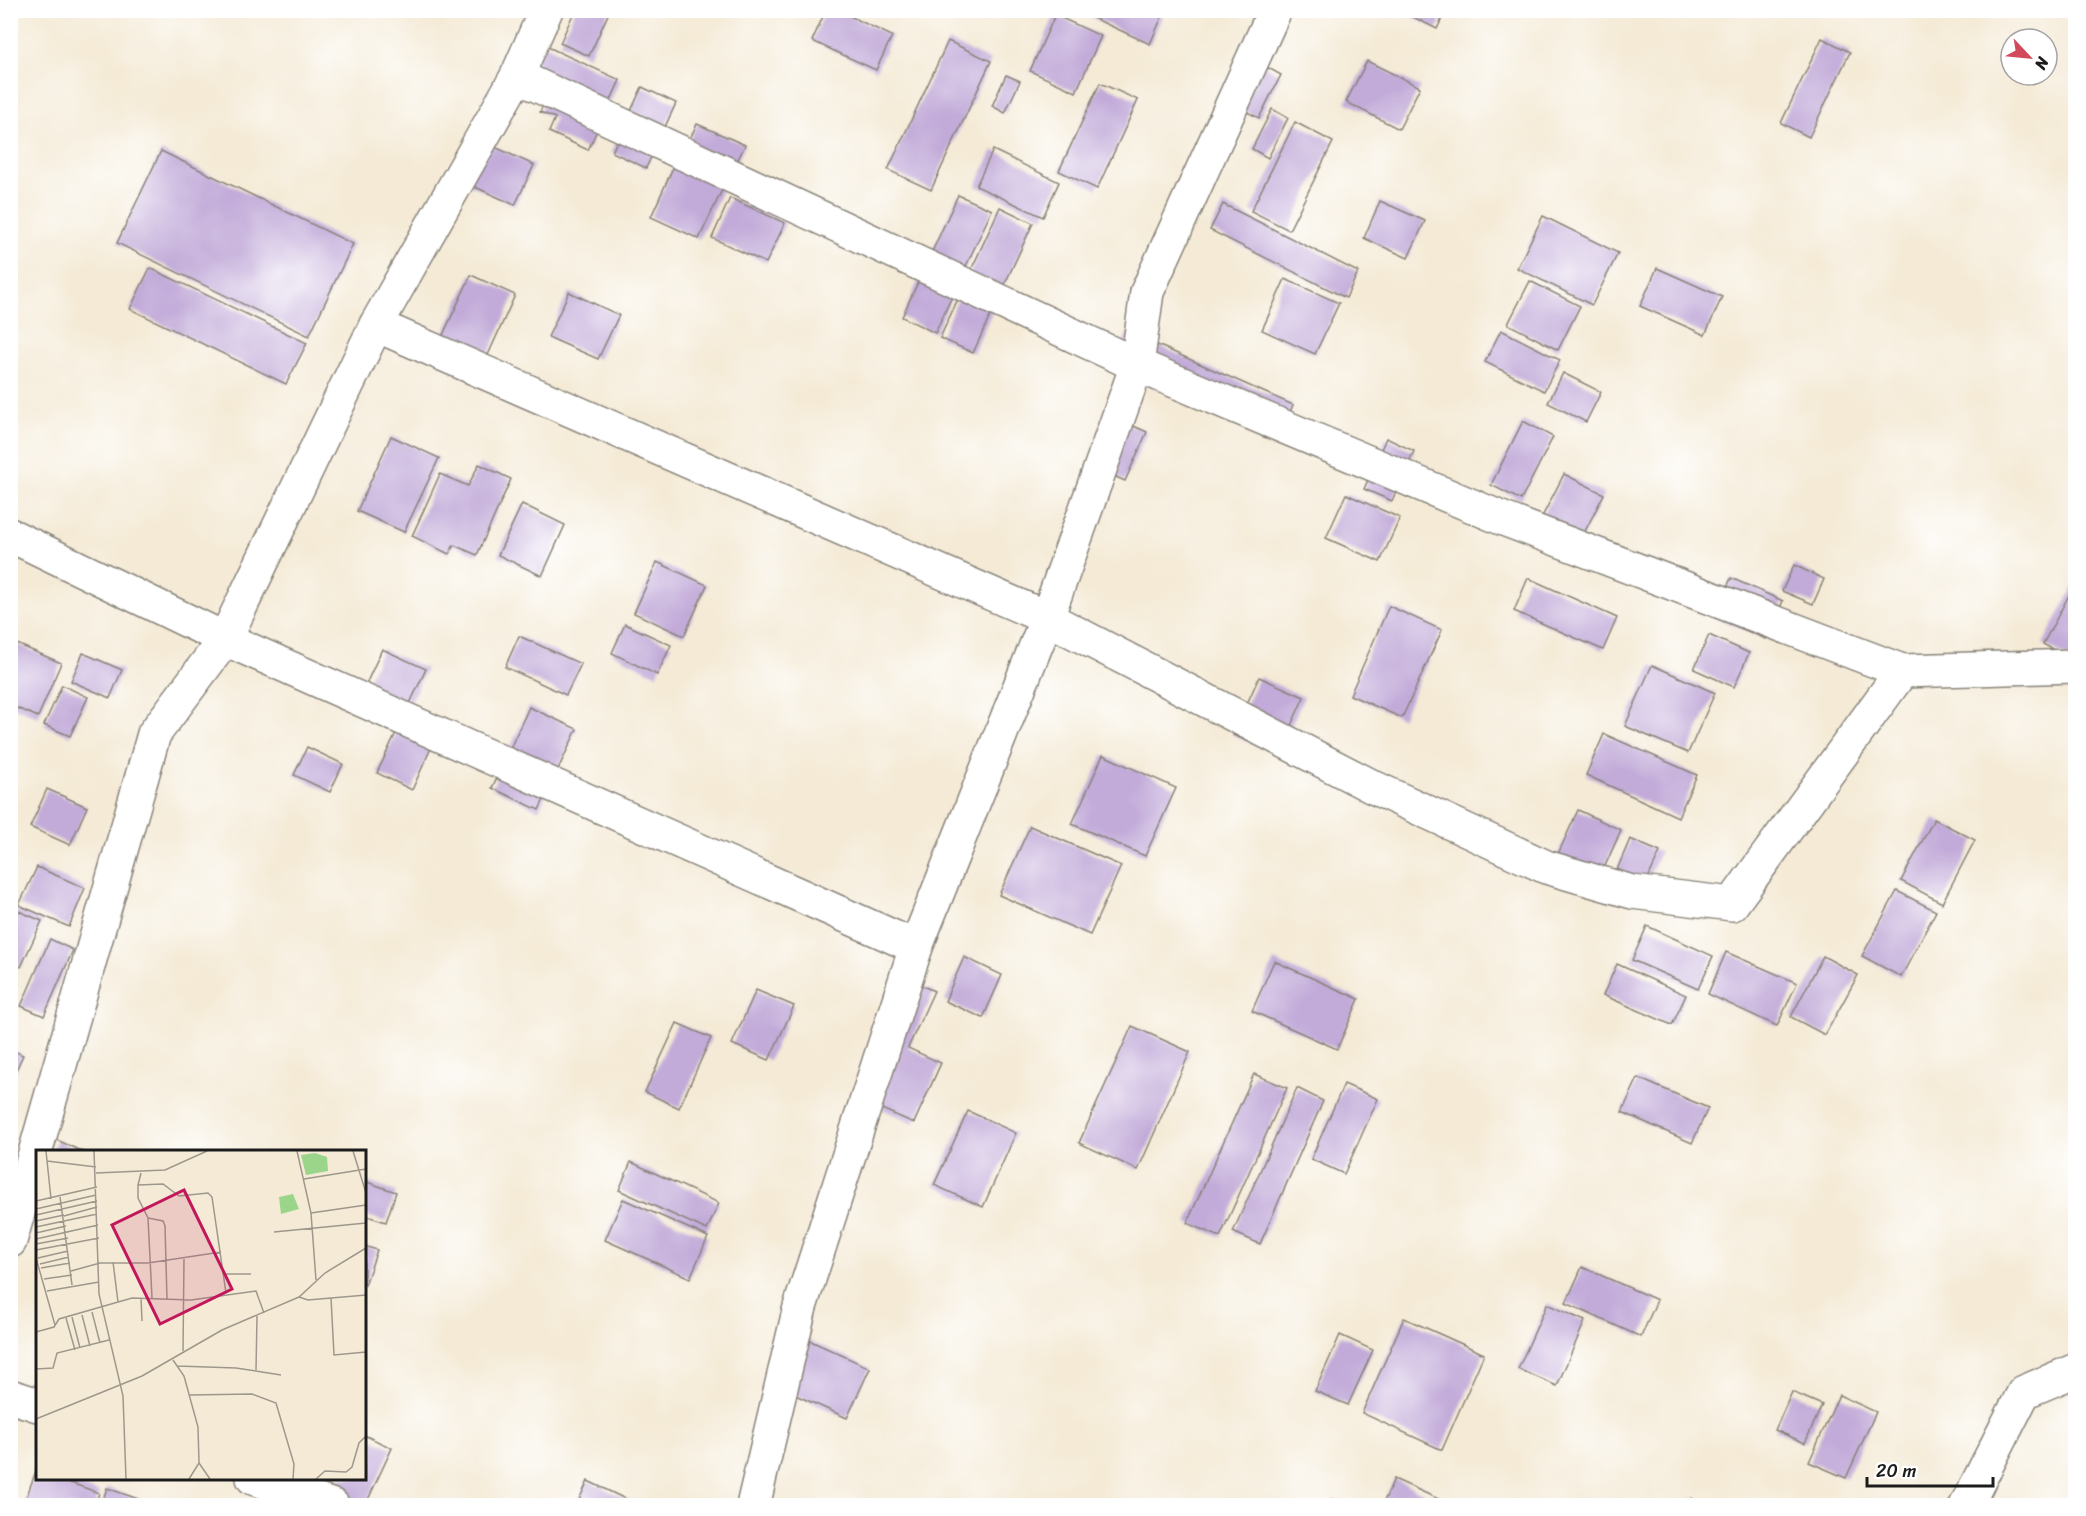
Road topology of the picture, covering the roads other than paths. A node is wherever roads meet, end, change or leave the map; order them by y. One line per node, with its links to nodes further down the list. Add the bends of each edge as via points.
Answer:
1 (546, 10): 3 (street)
2 (1275, 10): 5 (street, via 1147,292)
3 (517, 76): 4 (street); 5 (street)
4 (376, 325): 7 (street); 8 (street)
5 (1137, 365): 7 (street); 10 (street, via 1501,518)
6 (10, 535): 8 (street)
7 (1047, 618): 10 (street, via 1373,787 1546,867 1632,892 1732,904); 11 (street)
8 (225, 639): 11 (street); 12 (street, via 154,734)
9 (2076, 666): 10 (street)
10 (1902, 671)
11 (916, 947): 18 (street, via 800,1307)
12 (10, 1241)
13 (2076, 1370): 19 (street, via 2024,1392)
14 (10, 1396): 15 (street)
15 (36, 1404)
16 (256, 1480): 17 (street)
17 (319, 1503)
18 (753, 1506)
19 (1966, 1506)

